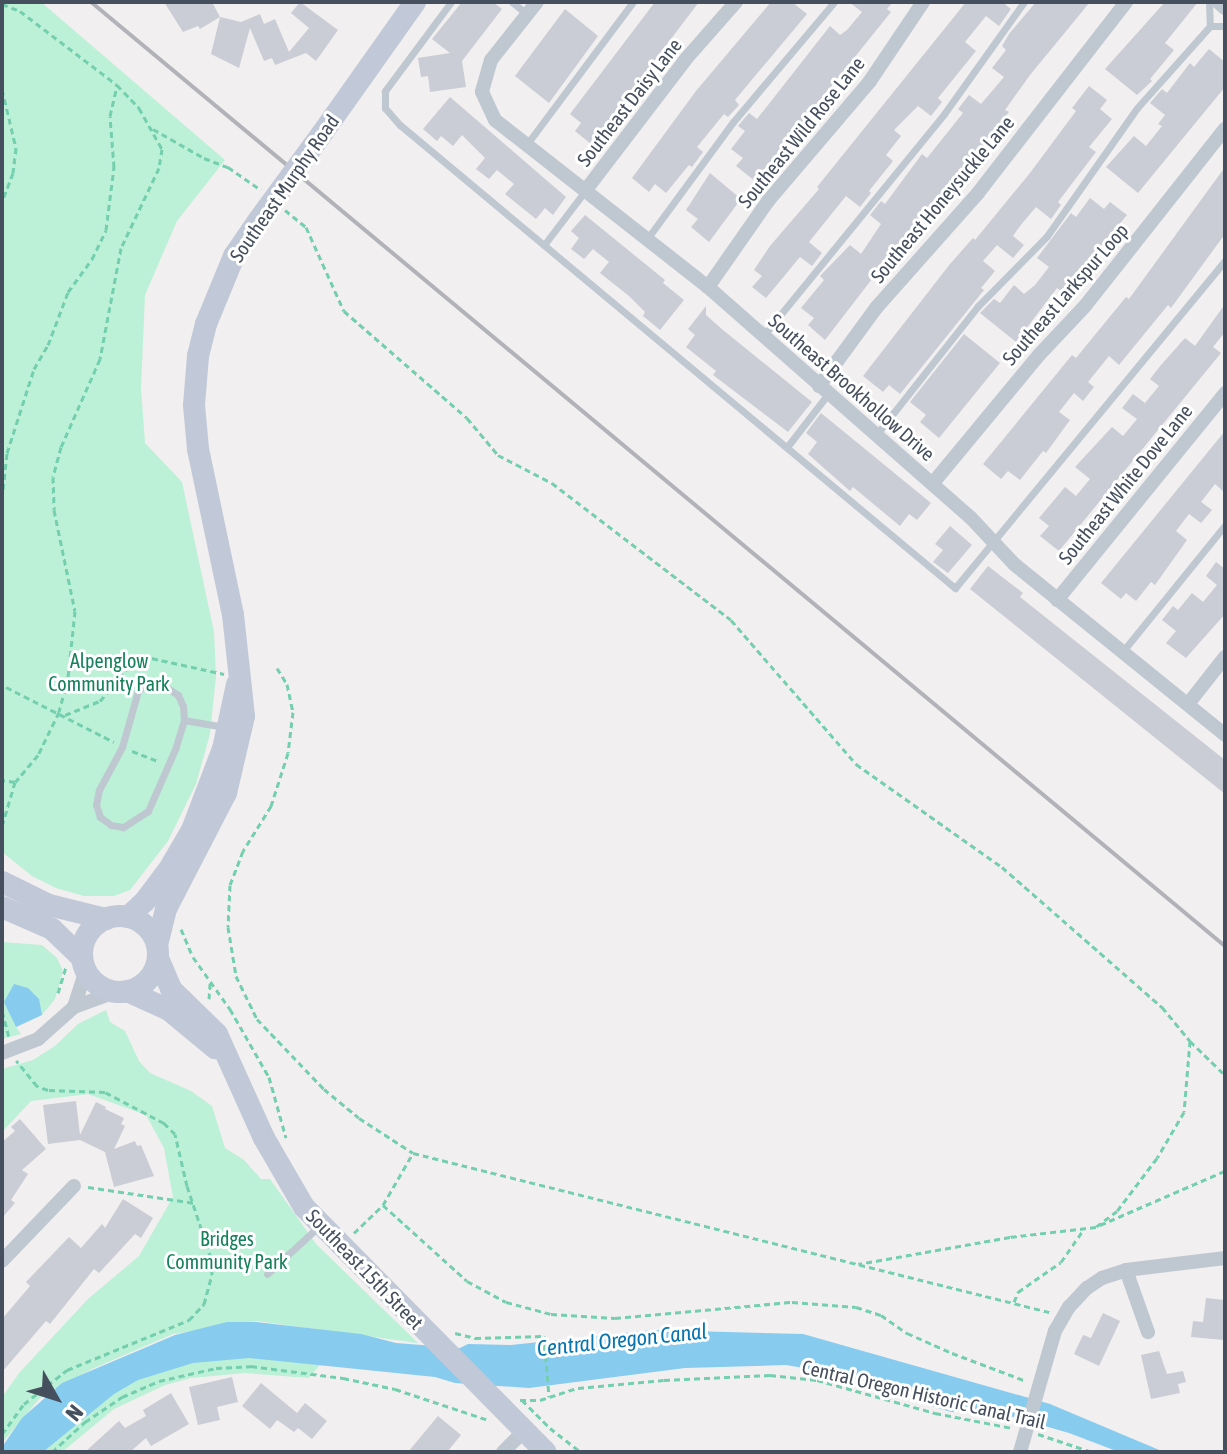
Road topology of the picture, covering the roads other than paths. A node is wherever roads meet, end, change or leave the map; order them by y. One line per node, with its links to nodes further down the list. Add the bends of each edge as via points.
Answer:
1 (415, 2): 34 (main road, Southeast Murphy Road, bridge, via 234,256 206,324 194,405 198,449 233,615)
2 (451, 2): 20 (lane, via 385,91 385,108)
3 (512, 2): 12 (lane)
4 (633, 2): 17 (lane)
5 (736, 2): 18 (street, Southeast Daisy Lane)
6 (834, 2): 19 (lane, via 733,122)
7 (923, 2): 22 (street, Southeast Wild Rose Lane, via 870,81 768,201)
8 (1024, 2): 23 (lane, via 944,114)
9 (1126, 2): 24 (street, Southeast Honeysuckle Lane, via 978,193 885,298)
10 (1209, 2): 14 (lane)
11 (1218, 2): 13 (street)
12 (532, 8): 17 (street, Southeast Brookhollow Drive, via 491,60 482,92 495,120)
13 (1225, 8)
14 (1210, 26): 15 (lane); 26 (lane, via 1137,108 1047,236 978,306)
15 (1225, 26)
16 (1225, 129): 28 (street, Southeast Larkspur Loop, via 1095,294)
17 (527, 145): 18 (street, Southeast Brookhollow Drive)
18 (585, 191): 19 (street, Southeast Brookhollow Drive); 20 (lane)
19 (647, 239): 22 (street, Southeast Brookhollow Drive)
20 (544, 245): 27 (lane)
21 (1225, 260): 30 (lane)
22 (708, 287): 23 (street, Southeast Brookhollow Drive)
23 (763, 336): 24 (street, Southeast Brookhollow Drive)
24 (824, 390): 26 (street, Southeast Brookhollow Drive); 27 (lane)
25 (1225, 393): 31 (street, Southeast White Dove Lane)
26 (876, 435): 28 (street, Southeast Brookhollow Drive)
27 (787, 447): 30 (lane, via 955,588)
28 (933, 483): 30 (street, Southeast Brookhollow Drive)
29 (1225, 525): 32 (lane)
30 (995, 543): 31 (street, Southeast Brookhollow Drive)
31 (1057, 600): 32 (street, Southeast Brookhollow Drive)
32 (1123, 652): 35 (street, Southeast Brookhollow Drive)
33 (1225, 657): 35 (street)
34 (240, 675): 37 (main road, Southeast Murphy Road); 42 (main road, Southeast Murphy Road, via 244,716 226,793 166,909)
35 (1188, 704): 38 (street, Southeast Brookhollow Drive)
36 (184, 720): 36 (lane, via 148,811 123,827 100,817 99,790 146,684 158,682 178,695); 37 (lane)
37 (226, 727): 41 (main road, Southeast Murphy Road, via 192,830 168,871)
38 (1225, 735)
39 (2, 882): 41 (main road, via 49,905)
40 (2, 907): 43 (main road, via 52,929)
41 (117, 918): 42 (main road, via 147,927); 43 (main road, via 87,934)
42 (157, 952): 44 (main road, via 148,980); 47 (main road, Southeast 15th Street, via 171,989 217,1034)
43 (76, 962): 44 (main road, via 103,988); 45 (street)
44 (121, 991): 45 (street); 47 (main road, Southeast 15th Street, via 169,1010)
45 (74, 1007): 46 (street, via 38,1039)
46 (8, 1052)
47 (226, 1056): 49 (main road, Southeast 15th Street, via 282,1172)
48 (74, 1186): 51 (street)
49 (320, 1225): 53 (lane); 55 (main road, Southeast 15th Street)
50 (1225, 1258): 52 (street)
51 (2, 1261)
52 (1126, 1270): 54 (street); 58 (street, via 1087,1288 1064,1315 1036,1389)
53 (267, 1274)
54 (1148, 1332)
55 (523, 1432): 56 (street); 57 (main road, Southeast 15th Street)
56 (503, 1452)
57 (546, 1452)
58 (1020, 1452)

